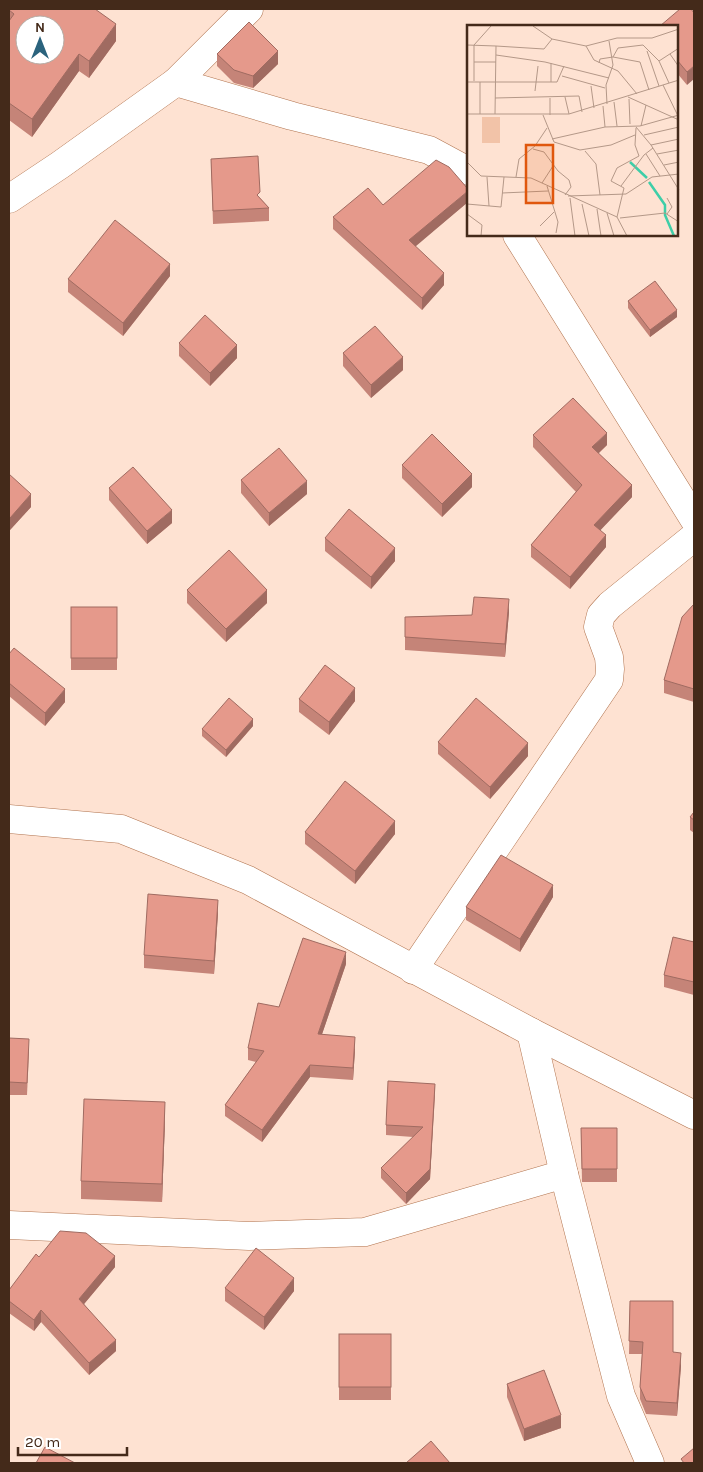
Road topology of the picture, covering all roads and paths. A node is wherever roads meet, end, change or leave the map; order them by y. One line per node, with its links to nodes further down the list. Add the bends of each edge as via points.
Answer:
1 (249, 9): 2 (street)
2 (176, 82): 3 (street, via 292,116 429,150); 4 (street)
3 (467, 170)
4 (9, 199)
5 (518, 236): 6 (street)
6 (694, 519)
7 (694, 537): 9 (street, via 601,615 598,627 609,657 609,680)
8 (9, 818): 9 (street, via 121,830 248,880)
9 (413, 970): 10 (street)
10 (531, 1032): 11 (street); 12 (street)
11 (694, 1115)
12 (564, 1174): 13 (street, via 365,1232 249,1236); 14 (street, via 621,1396)
13 (9, 1225)
14 (650, 1463)

